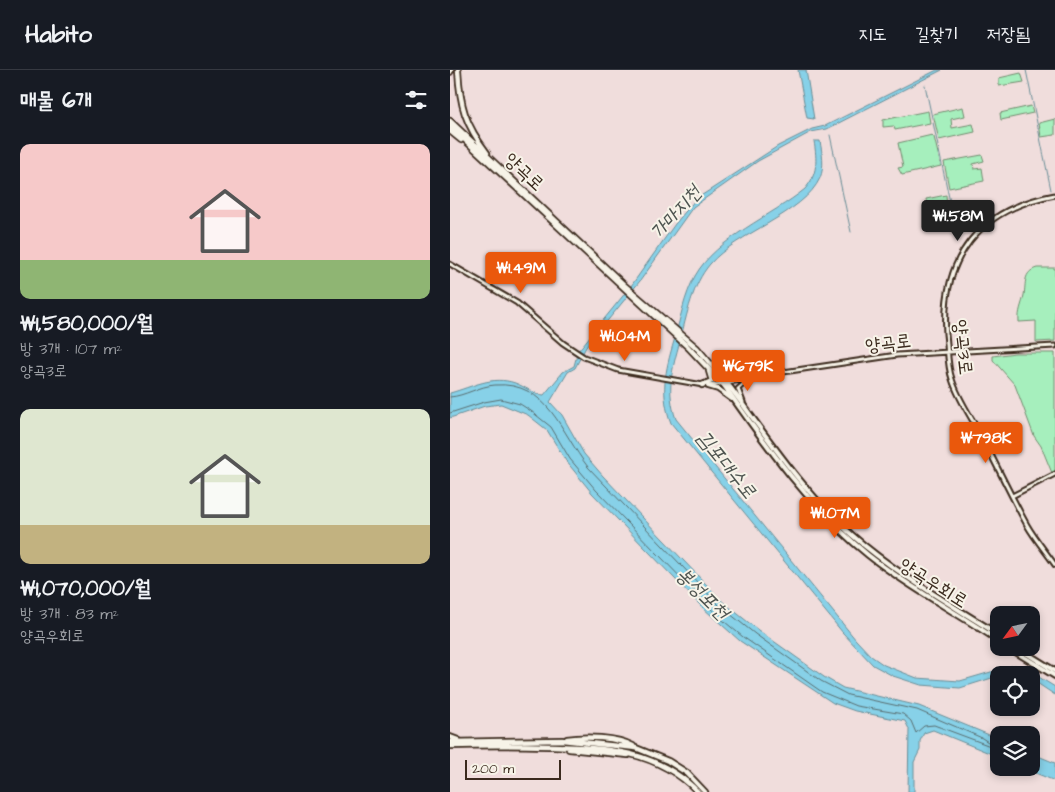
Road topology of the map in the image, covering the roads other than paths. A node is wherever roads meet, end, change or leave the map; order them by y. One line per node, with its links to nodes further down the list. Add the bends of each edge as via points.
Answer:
1 (458, 70): 5 (highway, via 460,100 466,121)
2 (450, 121): 5 (highway, 양곡로)
3 (450, 126): 5 (highway, 양곡로)
4 (450, 131): 5 (highway)
5 (494, 165): 8 (highway, 양곡로)
6 (1055, 195): 11 (street, 양곡3로, via 1003,212 982,227 966,246 952,273 946,295)
7 (450, 264): 15 (street, 양곡로, via 517,303 584,357 618,370)
8 (634, 296): 10 (highway); 12 (highway)
9 (1055, 346): 11 (street, 양곡로)
10 (697, 348): 13 (highway, via 728,374); 14 (highway)
11 (948, 351): 13 (street, 양곡로, via 897,355); 19 (street, 양곡3로, via 954,384)
12 (703, 362): 14 (highway); 15 (highway, via 713,379)
13 (755, 376): 14 (street, 양곡로); 17 (street, via 738,388)
14 (725, 383): 15 (street, 양곡로); 16 (main road, 양곡우회로); 17 (main road, 양곡우회로)
15 (705, 386): 16 (main road, via 718,388)
16 (736, 404): 22 (main road, 양곡우회로, via 805,495 851,541 891,572)
17 (747, 409): 21 (main road, 양곡우회로, via 814,498 851,534 891,566)
18 (1055, 474): 19 (street)
19 (1012, 496): 20 (street, 양곡3로)
20 (1055, 566)
21 (990, 629)
22 (990, 635)
23 (1022, 656): 28 (main road)
24 (1031, 656): 25 (main road)
25 (1034, 658): 26 (main road); 27 (main road)
26 (1055, 667)
27 (1055, 671)
28 (1055, 676)
29 (450, 738): 30 (highway)
30 (462, 742): 31 (highway); 33 (highway, via 562,740 636,748 675,765)
31 (450, 745): 32 (highway, via 607,748 671,770)
32 (698, 792)
33 (705, 792)

